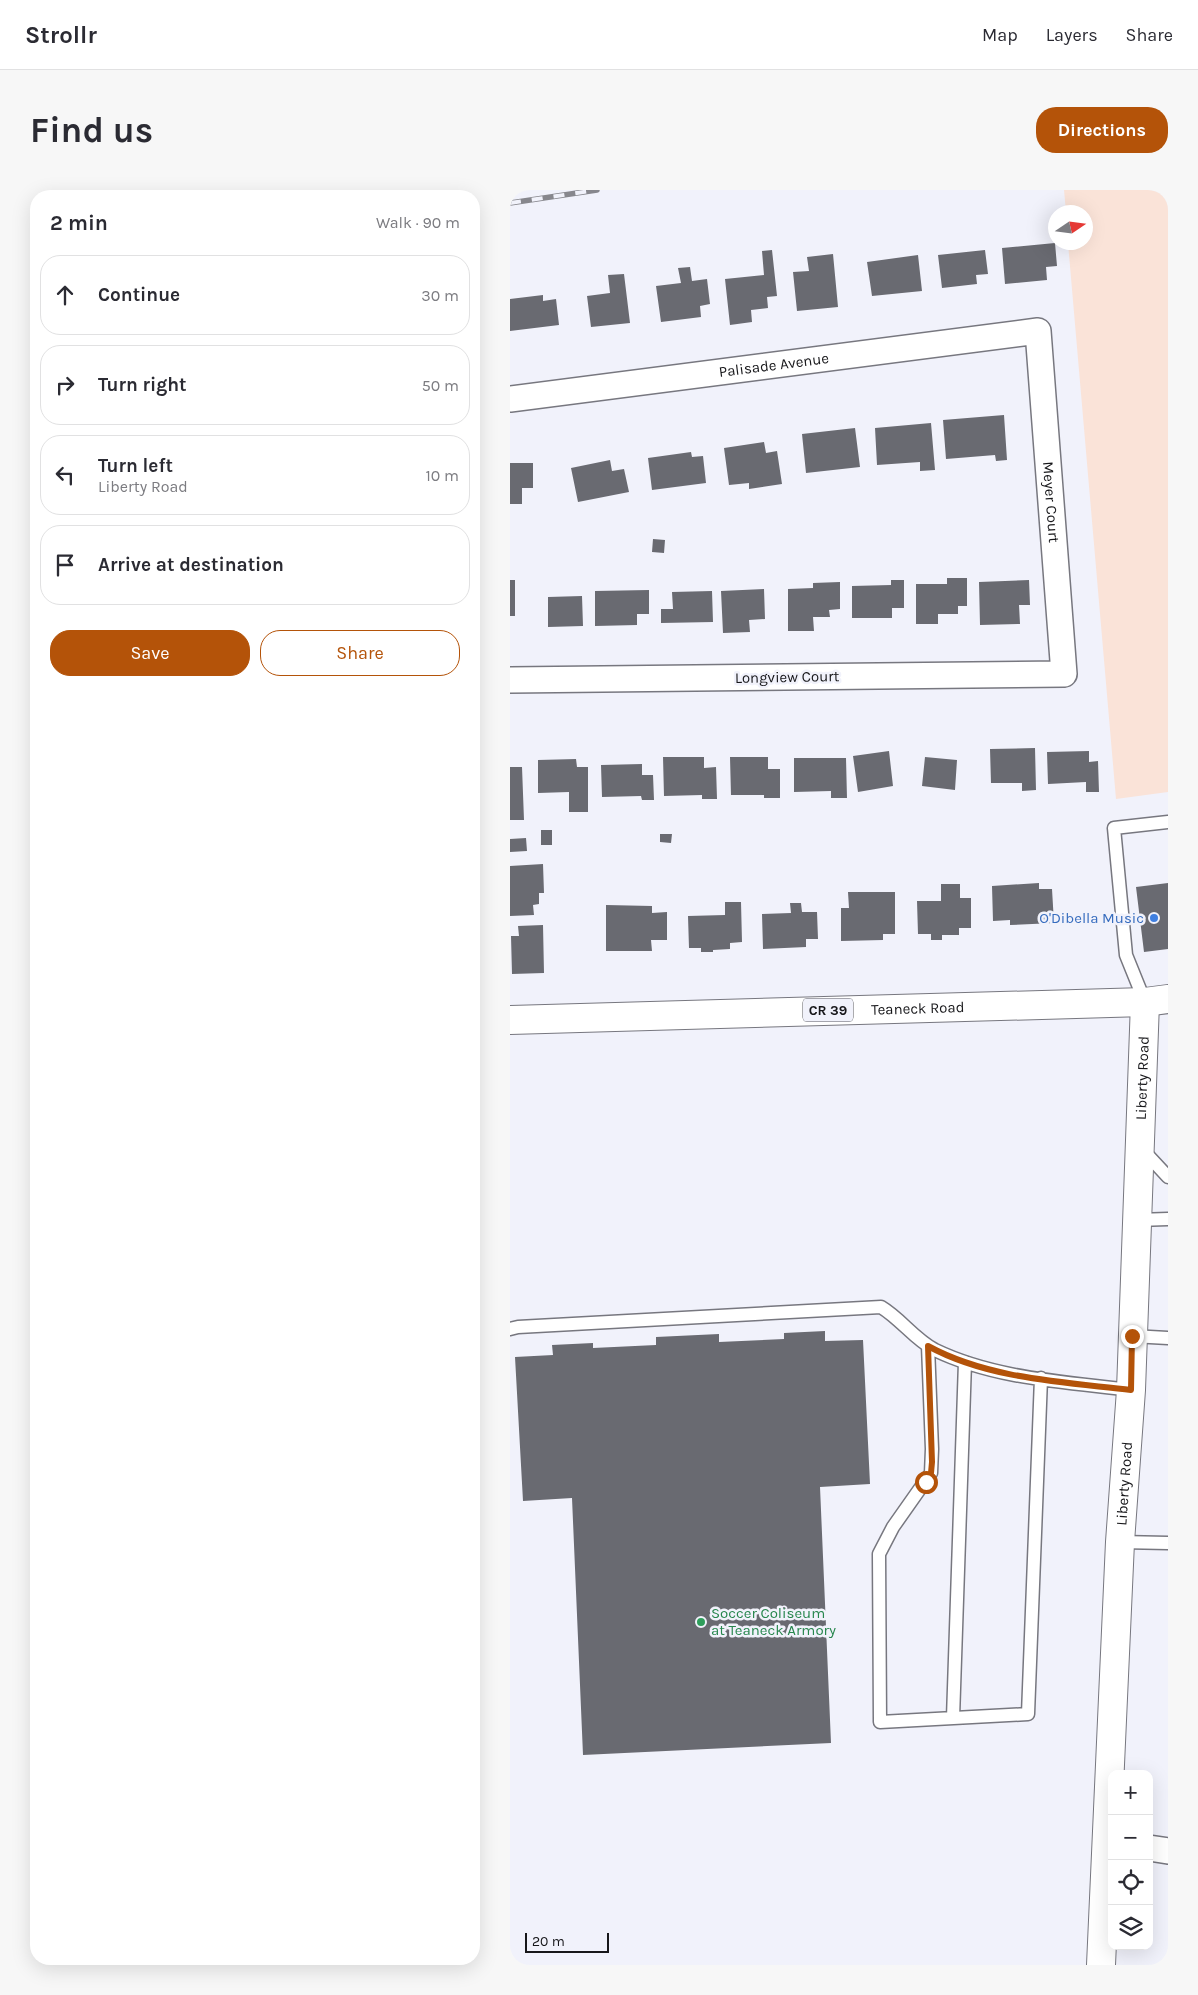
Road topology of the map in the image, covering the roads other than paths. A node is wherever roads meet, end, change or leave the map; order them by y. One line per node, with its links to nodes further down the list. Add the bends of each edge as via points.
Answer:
1 (1038, 331): 2 (street, Palisade Avenue); 3 (street, Meyer Court)
2 (510, 399)
3 (1064, 674): 4 (street, Longview Court)
4 (510, 680)
5 (1168, 822): 6 (lane, via 1114,828 1126,955)
6 (1157, 1000): 7 (main road, Teaneck Road / CR 39); 8 (main road, Liberty Road)
7 (510, 1020)
8 (1140, 1147): 9 (lane); 11 (main road, Liberty Road)
9 (1168, 1176)
10 (1168, 1219): 11 (lane)
11 (1137, 1220): 13 (main road, Liberty Road)
12 (510, 1330): 15 (lane, via 881,1307)
13 (1132, 1336): 14 (lane); 18 (main road, Liberty Road)
14 (1168, 1338)
15 (928, 1346): 16 (lane); 21 (lane, via 931,1473 893,1526 879,1554 880,1722)
16 (966, 1362): 17 (lane); 21 (lane)
17 (1042, 1378): 18 (lane); 21 (lane, via 1028,1714)
18 (1131, 1390): 19 (main road, Liberty Road)
19 (1120, 1542): 20 (lane); 22 (main road, Liberty Road)
20 (1168, 1543)
21 (953, 1718)
22 (1110, 1815)
23 (1153, 1849): 24 (street)
24 (1168, 1851)
25 (1108, 1856): 26 (main road, Liberty Road)
26 (1101, 1965)

